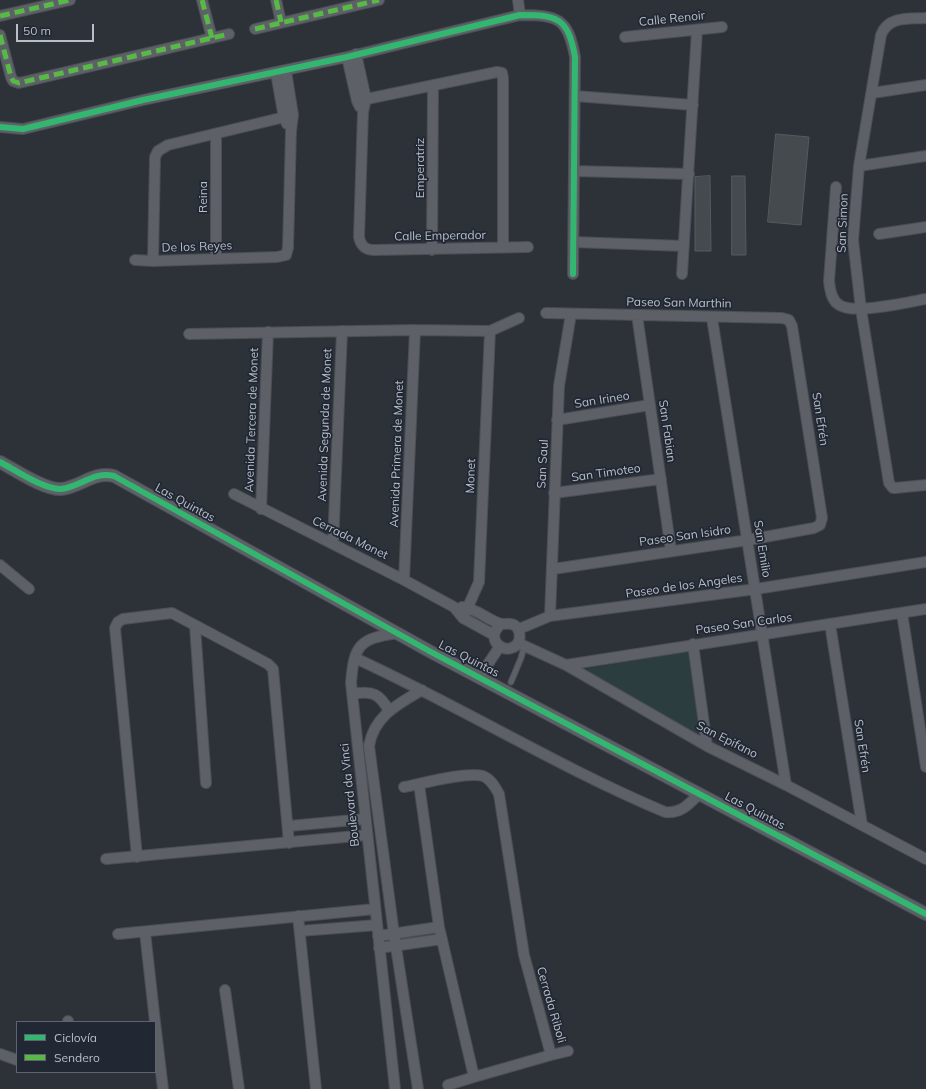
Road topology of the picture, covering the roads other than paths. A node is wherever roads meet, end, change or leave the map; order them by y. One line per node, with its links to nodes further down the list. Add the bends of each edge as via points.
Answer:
1 (70, 0): 7 (street)
2 (202, 0): 16 (street)
3 (276, 0): 9 (street)
4 (379, 0): 9 (street)
5 (518, 0): 6 (street)
6 (520, 15): 17 (street); 22 (street, via 545,15 561,21 571,37 575,57)
7 (0, 16)
8 (926, 18): 21 (street, San Simon, via 891,21 884,27)
9 (281, 22): 11 (street)
10 (722, 27): 12 (street, Calle Renoir)
11 (255, 29)
12 (697, 30): 15 (street, Calle Renoir); 24 (street)
13 (229, 34): 16 (street)
14 (0, 35): 16 (street, via 11,77 18,84)
15 (625, 37)
16 (212, 38)
17 (352, 56): 18 (street); 23 (street)
18 (281, 72): 25 (street); 26 (street, via 143,100 23,129)
19 (926, 85): 21 (street)
20 (433, 86): 23 (street); 38 (street, via 497,72 503,75); 39 (street, Emperatriz)
21 (872, 93): 29 (street, San Simon)
22 (575, 96): 24 (street); 30 (street)
23 (361, 100): 39 (street, Calle Emperador, via 363,112 359,237 363,247 368,250)
24 (693, 105): 31 (street)
25 (289, 117): 27 (street, De los Reyes); 40 (street, De los Reyes, via 291,131 286,255)
26 (0, 127)
27 (216, 135): 40 (street, Reina); 42 (street, De los Reyes, via 162,147 155,157)
28 (926, 156): 29 (street)
29 (859, 166): 46 (street, San Simon, via 853,240)
30 (574, 171): 31 (street); 35 (street)
31 (689, 174): 36 (street)
32 (836, 187): 46 (street, via 829,281 831,291 837,304)
33 (926, 227): 34 (street)
34 (879, 234)
35 (573, 242): 36 (street); 43 (street)
36 (684, 246): 44 (street)
37 (528, 247): 38 (street, Calle Emperador)
38 (503, 248): 39 (street, Calle Emperador)
39 (432, 250)
40 (216, 259): 42 (street, De los Reyes)
41 (135, 260): 42 (street)
42 (154, 261)
43 (573, 274)
44 (682, 274)
45 (926, 299): 46 (street)
46 (861, 310): 62 (street, San Simon, via 889,483 892,488)
47 (546, 313): 48 (street, Paseo San Marthin)
48 (571, 314): 49 (street, Paseo San Marthin); 59 (street, San Saul, via 562,363)
49 (637, 315): 51 (street, Paseo San Marthin); 58 (street, San Fabian)
50 (518, 318): 55 (street)
51 (712, 318): 52 (street, Paseo San Marthin); 67 (street, San Emilio)
52 (786, 319): 66 (street, San Efrén, via 792,326 822,518)
53 (415, 330): 54 (street); 55 (street); 73 (street, Avenida Primera de Monet)
54 (342, 331): 56 (street); 68 (street, Avenida Segunda de Monet)
55 (490, 331): 77 (street, Monet, via 479,582)
56 (268, 332): 57 (street); 65 (street, Avenida Tercera de Monet)
57 (189, 334)
58 (650, 405): 59 (street, San Irineo); 61 (street, San Fabian)
59 (558, 420): 63 (street, San Saul)
60 (0, 462): 86 (street, Las Quintas, via 41,484 60,489 103,474 114,476)
61 (661, 479): 63 (street, San Timoteo); 69 (street, San Fabian)
62 (926, 485)
63 (554, 493): 72 (street, San Saul)
64 (234, 494): 65 (street, Cerrada Monet)
65 (261, 509): 68 (street, Cerrada Monet)
66 (820, 525): 67 (street, Paseo San Isidro)
67 (748, 540): 69 (street, Paseo San Isidro); 75 (street, San Emilio)
68 (333, 544): 73 (street, Cerrada Monet)
69 (671, 551): 72 (street, Paseo San Isidro)
70 (926, 562): 75 (street, Paseo de los Angeles)
71 (0, 565): 74 (street)
72 (553, 569): 80 (street, San Saul)
73 (404, 580): 76 (street, Cerrada Monet)
74 (28, 589)
75 (756, 589): 80 (street, Paseo de los Angeles); 88 (street, San Emilio)
76 (454, 607): 77 (street); 81 (street)
77 (468, 608): 81 (street, Monet); 82 (street)
78 (926, 609): 79 (street, Paseo San Carlos)
79 (902, 613): 83 (street, Paseo San Carlos); 102 (street)
80 (550, 616): 85 (street, Paseo de los Angeles)
81 (463, 618): 87 (street)
82 (501, 624): 85 (street, via 508,622); 87 (street, via 496,628)
83 (830, 624): 88 (street, Paseo San Carlos); 109 (street, San Efrén)
84 (195, 626): 103 (street); 110 (street, via 273,669); 113 (street, via 169,613 123,618 116,625)
85 (519, 629): 90 (street)
86 (397, 633): 92 (street, via 366,641); 94 (street, Las Quintas)
87 (494, 635): 91 (street)
88 (762, 635): 89 (street, Paseo San Carlos); 105 (street, San Emilio)
89 (693, 644): 93 (street, Paseo San Carlos); 101 (street)
90 (521, 645): 91 (street, via 506,649); 93 (street, San Epifano); 95 (lane, via 521,658)
91 (500, 646): 94 (street)
92 (356, 654): 96 (street); 97 (street, via 351,683)
93 (566, 665): 101 (street, San Epifano)
94 (480, 676): 107 (street, Las Quintas)
95 (511, 682)
96 (422, 690): 98 (street); 107 (street, via 555,760 665,812 680,810)
97 (353, 694): 98 (street, via 374,693); 99 (street)
98 (389, 710): 100 (street)
99 (356, 730): 100 (street, Boulevard da Vinci); 108 (street, Boulevard da Vinci)
100 (373, 732): 124 (street, Boulevard da Vinci, via 370,753)
101 (707, 746): 105 (street, San Epifano)
102 (926, 767)
103 (206, 783)
104 (419, 784): 106 (street, Cerrada Riboli); 120 (street); 134 (street, Cerrada Riboli, via 476,775 483,776 495,786 499,794 524,955)
105 (786, 785): 109 (street, San Epifano)
106 (404, 787)
107 (699, 794): 117 (street, Las Quintas)
108 (365, 819): 110 (street); 111 (street, Boulevard da Vinci)
109 (862, 825): 115 (street, San Epifano)
110 (289, 826): 112 (street)
111 (366, 835): 112 (street); 116 (street, Boulevard da Vinci)
112 (289, 843): 113 (street)
113 (137, 857): 114 (street)
114 (106, 859)
115 (926, 859)
116 (375, 909): 118 (street); 119 (street, Boulevard da Vinci)
117 (926, 914)
118 (298, 916): 121 (street); 122 (street)
119 (377, 925): 121 (street); 125 (street, Boulevard da Vinci)
120 (440, 927): 124 (street); 126 (street)
121 (300, 931): 140 (street)
122 (145, 932): 123 (street); 130 (street)
123 (118, 934)
124 (394, 934): 125 (street); 127 (street, Boulevard da Vinci)
125 (378, 936): 128 (street, Boulevard da Vinci)
126 (442, 939): 127 (street); 136 (street)
127 (396, 946): 128 (street); 142 (street, Boulevard da Vinci)
128 (380, 948): 141 (street, Boulevard da Vinci)
129 (225, 990): 139 (street)
130 (155, 1021)
131 (156, 1030): 138 (street)
132 (568, 1051): 134 (street)
133 (0, 1054): 135 (street)
134 (551, 1055): 136 (street, Cerrada Riboli)
135 (16, 1060)
136 (474, 1077): 137 (street, Cerrada Riboli)
137 (448, 1085)
138 (163, 1089)
139 (239, 1089)
140 (316, 1089)
141 (394, 1089)
142 (418, 1089)

